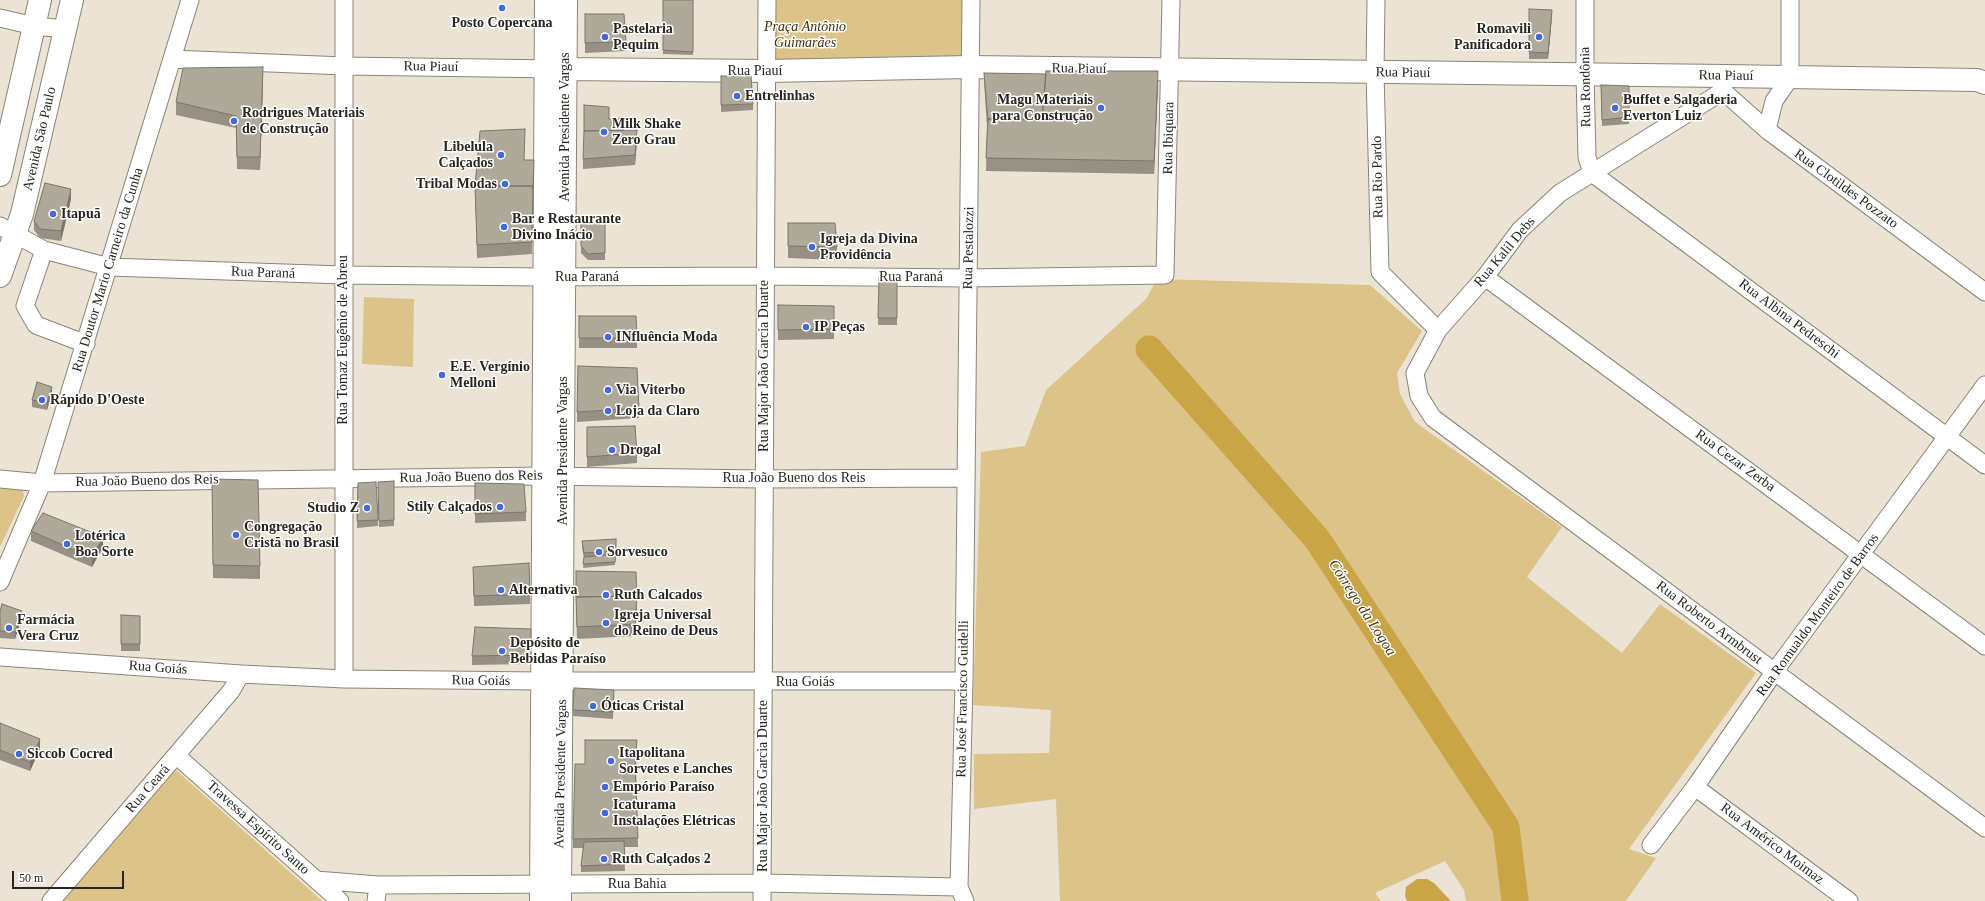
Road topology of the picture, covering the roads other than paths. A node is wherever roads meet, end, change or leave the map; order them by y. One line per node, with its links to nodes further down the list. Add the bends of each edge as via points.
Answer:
1 (40, 0): 14 (main road)
2 (72, 0): 15 (main road, Avenida São Paulo)
3 (190, 0): 16 (street, Rua Doutor Mario Carneiro da Cunha)
4 (344, 0): 17 (street, Rua Tomaz Eugênio de Abreu)
5 (546, 0): 19 (main road, Avenida Presidente Vargas)
6 (566, 0): 19 (main road, Avenida Presidente Vargas)
7 (767, 0): 21 (street, Rua Major João Garcia Duarte)
8 (971, 0): 18 (street, Rua Pestalozzi)
9 (1171, 0): 20 (street, Rua Ibiquara)
10 (1376, 0): 22 (street, Rua Rio Pardo)
11 (1585, 0): 23 (street, Rua Rondônia)
12 (1790, 0): 24 (street)
13 (0, 18): 14 (street)
14 (34, 26): 15 (street); 29 (main road)
15 (65, 29): 30 (main road, Avenida São Paulo, via 22,214)
16 (172, 59): 17 (street, Rua Piauí); 32 (street, Rua Doutor Mario Carneiro da Cunha)
17 (344, 66): 19 (street, Rua Piauí); 33 (street, Rua Tomaz Eugênio de Abreu)
18 (970, 67): 20 (main road, Rua Piauí); 21 (main road, Rua Piauí); 39 (street, Rua Pestalozzi)
19 (556, 69): 21 (main road, Rua Piauí); 38 (main road, Avenida Presidente Vargas)
20 (1170, 70): 22 (main road, Rua Piauí); 34 (street, Rua Ibiquara)
21 (766, 71): 36 (street, Rua Major João Garcia Duarte)
22 (1375, 72): 23 (main road, Rua Piauí); 41 (street, Rua Rio Pardo, via 1380,272)
23 (1584, 75): 26 (main road, Rua Piauí); 28 (street, Rua Rondônia, via 1588,157)
24 (1790, 78): 25 (main road, Rua Piauí, via 1977,80); 26 (main road, Rua Piauí); 27 (street, via 1774,101)
25 (1985, 83)
26 (1723, 84): 27 (street, Rua Clotildes Pozzato); 28 (street, Rua Kalil Debs)
27 (1767, 130): 40 (street, Rua Clotildes Pozzato)
28 (1592, 173): 37 (street, Rua Kalil Debs, via 1560,193 1520,230); 45 (street, Rua Albina Pedreschi)
29 (0, 175)
30 (8, 230): 31 (street, Rua Paraná); 35 (main road, Avenida São Paulo)
31 (44, 250): 32 (street, Rua Paraná); 42 (street, via 25,306 36,326)
32 (109, 267): 33 (street, Rua Paraná); 42 (street, Rua Doutor Mario Carneiro da Cunha)
33 (343, 275): 38 (street, Rua Paraná); 48 (street, Rua Tomaz Eugênio de Abreu)
34 (1165, 275): 39 (street, Rua Paraná)
35 (0, 276)
36 (765, 276): 38 (street, Rua Paraná); 39 (street, Rua Paraná); 50 (street, Rua Major João Garcia Duarte)
37 (1485, 276): 41 (street, Rua Kalil Debs); 54 (street, Rua Cezar Zerba)
38 (554, 277): 47 (main road, Avenida Presidente Vargas)
39 (968, 278): 49 (street, Rua Pestalozzi)
40 (1985, 292)
41 (1438, 330): 44 (street, Rua Kalil Debs, via 1415,373 1419,396)
42 (86, 344): 52 (street, Rua Doutor Mario Carneiro da Cunha)
43 (1985, 385): 45 (street, Rua Romualdo Monteiro de Barros)
44 (1433, 418): 58 (street, Rua Roberto Armbrust)
45 (1946, 436): 46 (street, Rua Albina Pedreschi); 54 (street, Rua Romualdo Monteiro de Barros)
46 (1985, 465)
47 (553, 476): 48 (street, Rua João Bueno dos Reis); 50 (street, Rua João Bueno dos Reis); 61 (main road, Avenida Presidente Vargas)
48 (343, 478): 52 (street, Rua João Bueno dos Reis); 60 (street, Rua Tomaz Eugênio de Abreu)
49 (965, 478): 50 (street, Rua João Bueno dos Reis); 53 (street, Rua Pestalozzi)
50 (763, 479): 63 (street, Rua Major João Garcia Duarte)
51 (0, 480): 52 (street, Rua João Bueno dos Reis)
52 (42, 483): 55 (street, Rua Doutor Mario Carneiro da Cunha)
53 (965, 497): 62 (street, Rua José Francisco Guidelli)
54 (1862, 555): 56 (street, Rua Cezar Zerba); 58 (street, Rua Romualdo Monteiro de Barros)
55 (0, 582)
56 (1985, 646)
57 (0, 657): 59 (street, Rua Goiás)
58 (1775, 671): 65 (street, Rua Romualdo Monteiro de Barros); 66 (street, Rua Roberto Armbrust)
59 (241, 674): 60 (street, Rua Goiás); 64 (street, Rua Ceará, via 231,691)
60 (344, 679): 61 (street, Rua Goiás)
61 (552, 681): 63 (street, Rua Goiás); 71 (main road, Avenida Presidente Vargas)
62 (964, 681): 63 (street, Rua Goiás); 72 (street, Rua José Francisco Guidelli)
63 (763, 682): 69 (street, Rua Major João Garcia Duarte)
64 (177, 756): 68 (street, Travessa Espírito Santo); 73 (street, Rua Ceará)
65 (1695, 787): 67 (street, Rua Romualdo Monteiro de Barros); 76 (street, Rua Américo Moimaz)
66 (1985, 828)
67 (1651, 845)
68 (316, 880): 70 (street, Rua Bahia); 74 (street, Travessa Espírito Santo)
69 (762, 884): 71 (street, Rua Bahia); 72 (street, Rua Bahia); 75 (street, Rua Major João Garcia Duarte)
70 (377, 893): 71 (street, Rua Bahia)
71 (550, 893)
72 (962, 894)
73 (51, 901)
74 (340, 901)
75 (762, 901)
76 (1848, 901)

